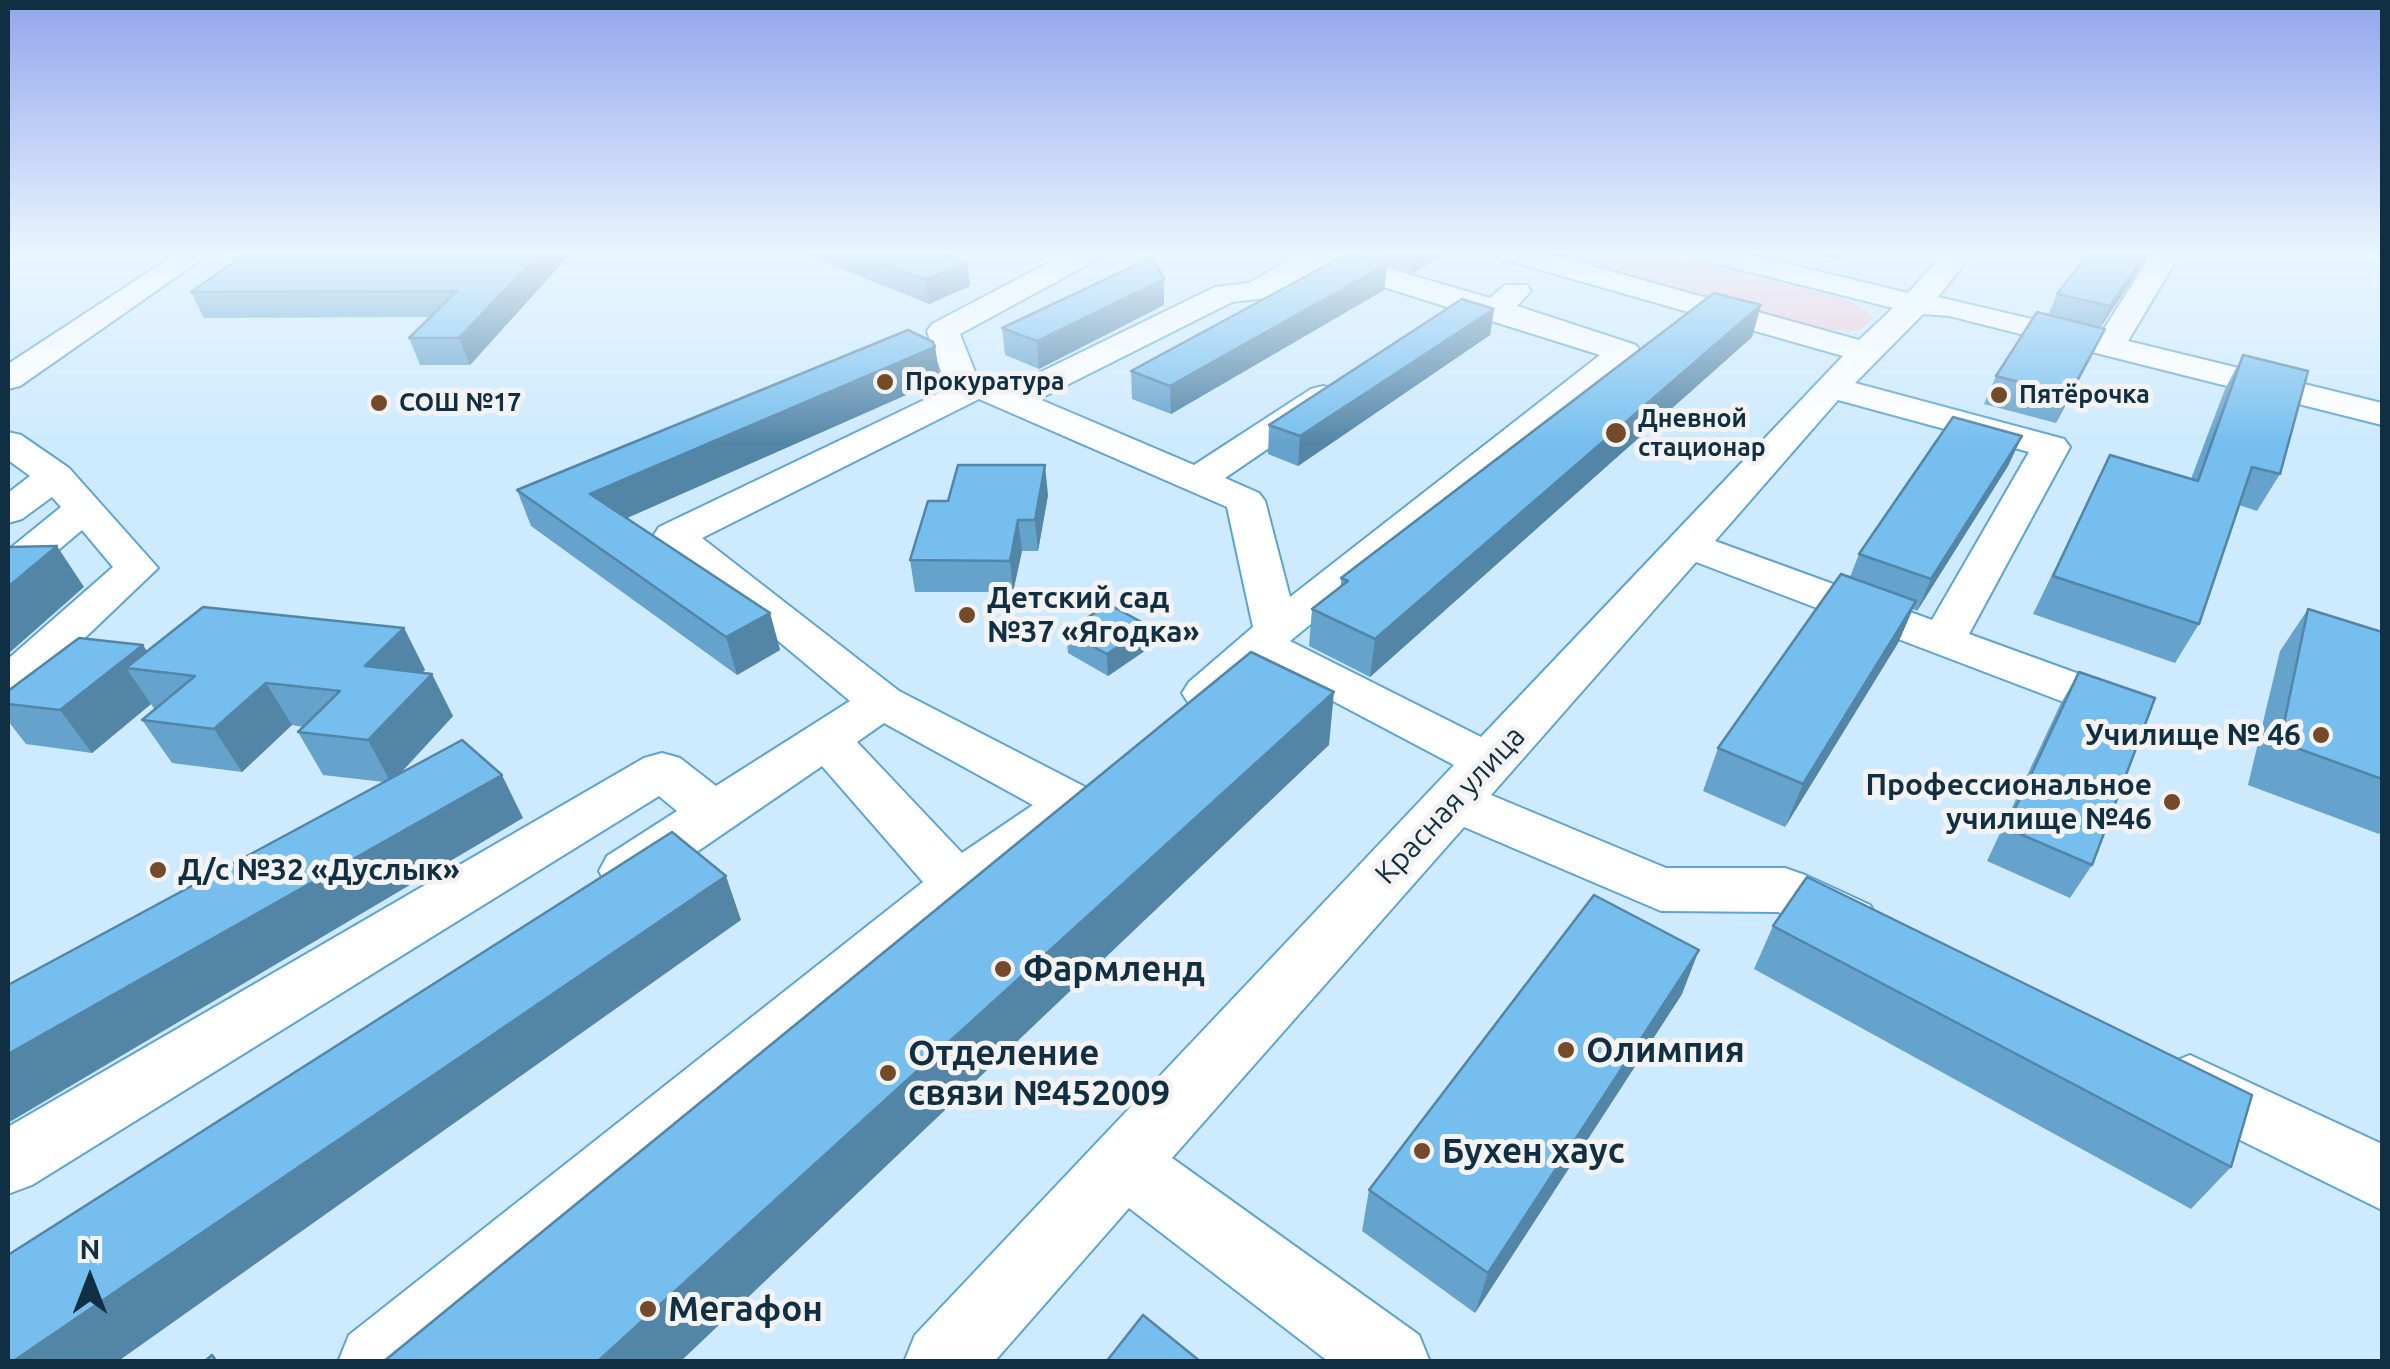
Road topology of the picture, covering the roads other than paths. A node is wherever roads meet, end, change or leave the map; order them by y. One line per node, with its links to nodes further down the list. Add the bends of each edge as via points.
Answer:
1 (101, 316): 11 (street)
2 (971, 316): 16 (street, via 943,331)
3 (1182, 316): 18 (street)
4 (1451, 316): 10 (street)
5 (1516, 316): 26 (street, via 1624,352)
6 (1699, 316): 14 (street)
7 (1903, 316): 14 (street, Красная улица)
8 (1985, 316): 13 (street)
9 (2128, 316): 13 (street)
10 (1436, 322)
11 (59, 344): 12 (street); 17 (street)
12 (8, 346)
13 (2109, 346): 19 (street)
14 (1848, 369): 24 (street, Красная улица); 27 (street, via 2051,447)
15 (1356, 374): 21 (street)
16 (960, 378): 18 (street); 29 (street, via 966,393 674,536)
17 (8, 379)
18 (1012, 400): 21 (street)
19 (2382, 414)
20 (8, 443): 22 (street)
21 (1197, 480): 26 (street, via 1245,501)
22 (69, 492): 23 (street); 25 (street); 28 (street, via 137,568)
23 (8, 511)
24 (1688, 544): 27 (street); 34 (street, Красная улица)
25 (8, 571)
26 (1270, 638): 31 (street); 34 (street)
27 (1943, 640): 30 (street)
28 (8, 684)
29 (882, 702): 32 (street); 35 (street)
30 (2120, 706)
31 (1176, 718)
32 (826, 739): 36 (street); 37 (street)
33 (1118, 767): 35 (street)
34 (1472, 782): 39 (street, via 1660,889 1784,890); 41 (street, Красная улица)
35 (1074, 804): 37 (street)
36 (714, 813): 38 (street); 42 (street, via 662,770)
37 (958, 885): 44 (street)
38 (582, 900)
39 (1891, 941)
40 (2140, 1060): 43 (street)
41 (1122, 1161): 45 (street, Красная улица); 46 (street)
42 (8, 1163)
43 (2382, 1178)
44 (376, 1362)
45 (942, 1362)
46 (1392, 1362)

